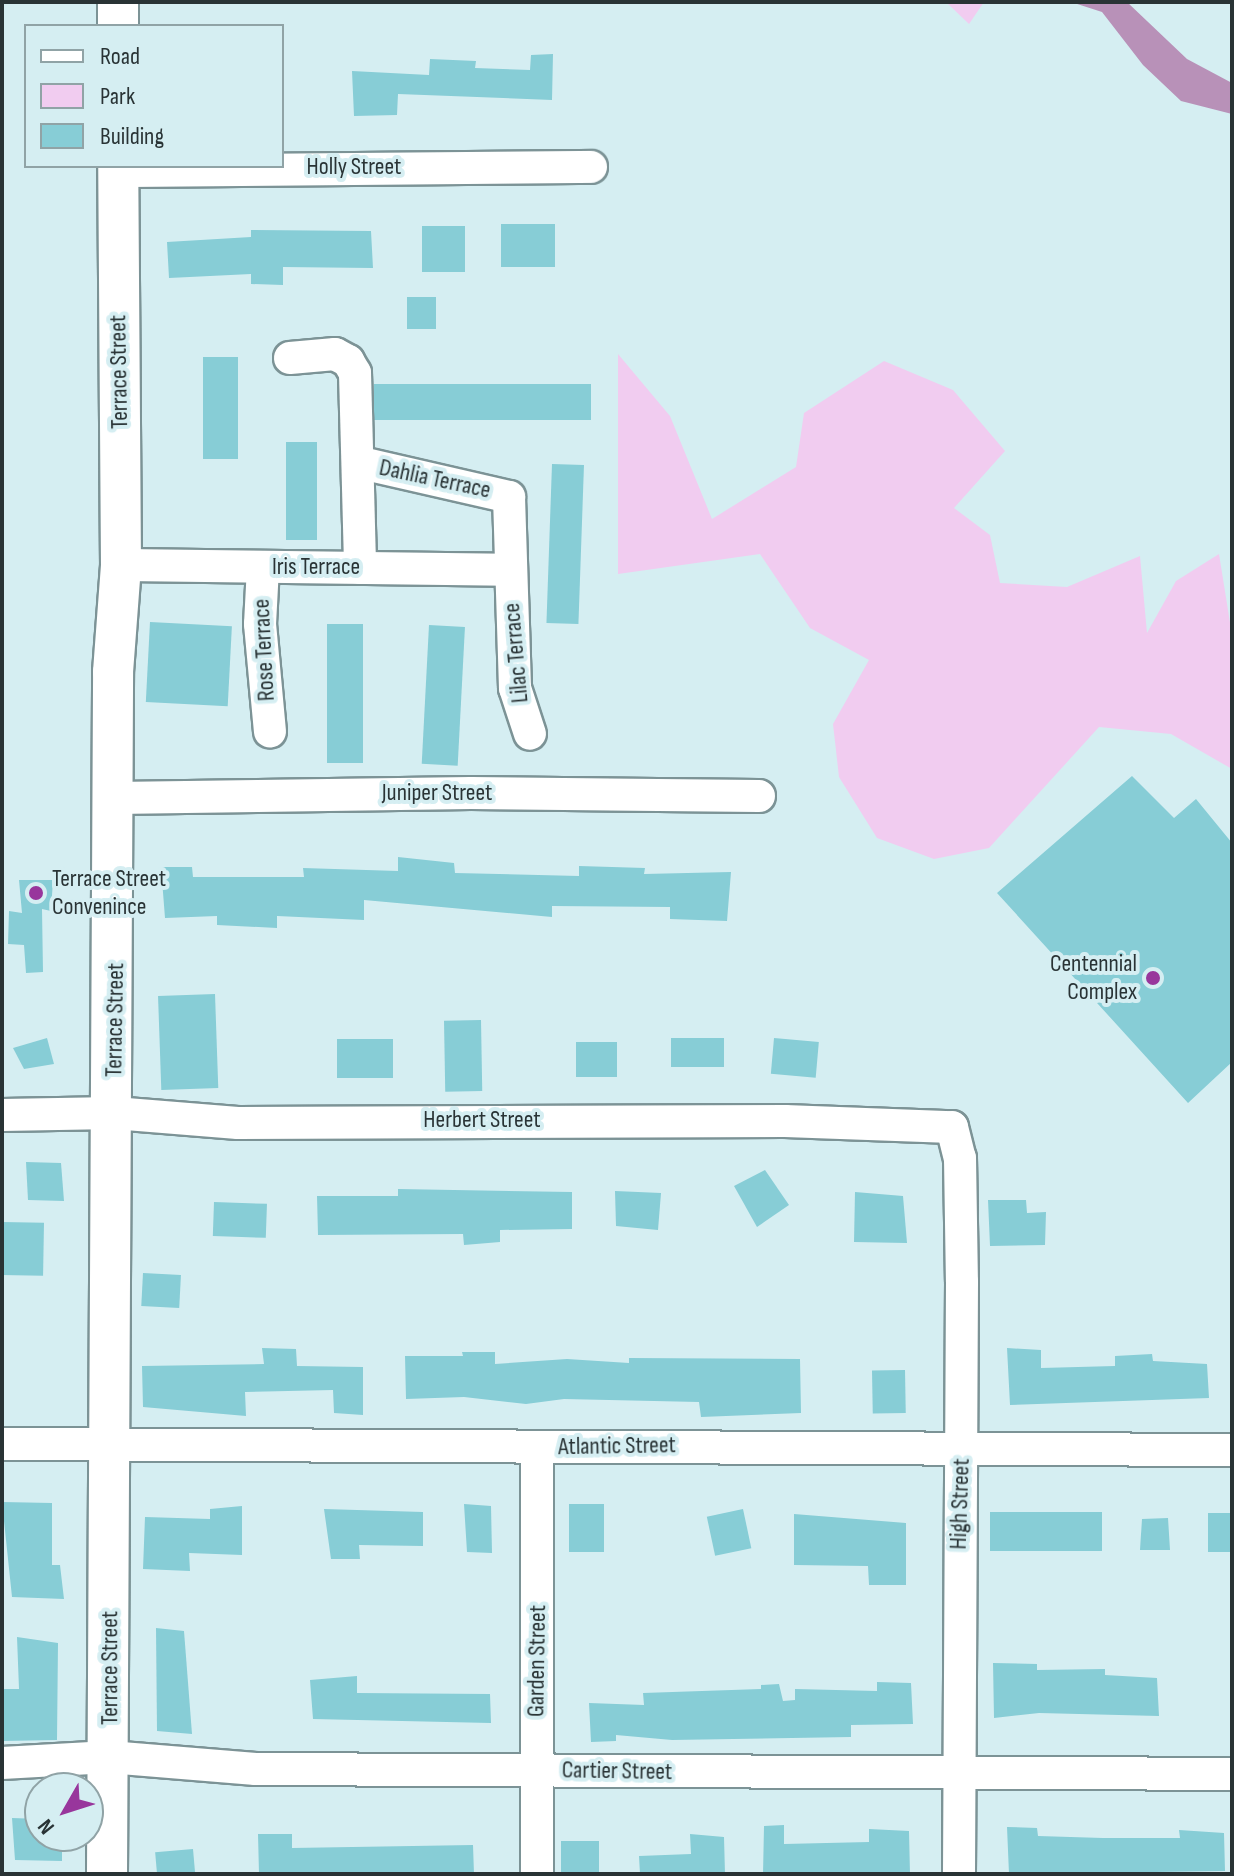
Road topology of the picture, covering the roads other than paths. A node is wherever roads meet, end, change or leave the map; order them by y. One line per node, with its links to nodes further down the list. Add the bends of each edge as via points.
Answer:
1 (118, 2): 2 (street)
2 (118, 24)
3 (591, 167): 4 (street, Holly Street)
4 (118, 169): 8 (street, Terrace Street)
5 (290, 358): 6 (street, via 335,354 352,366)
6 (361, 463): 7 (street, Dahlia Terrace); 10 (street)
7 (509, 497): 11 (street, Lilac Terrace)
8 (121, 565): 9 (street, Iris Terrace); 15 (street, Terrace Street, via 113,672)
9 (263, 567): 10 (street, Iris Terrace); 12 (street, Rose Terrace, via 260,624)
10 (360, 568): 11 (street, Iris Terrace)
11 (510, 570): 13 (street, Lilac Terrace, via 515,688)
12 (270, 732)
13 (530, 734)
14 (759, 796): 15 (street, Juniper Street)
15 (115, 798): 16 (street, Terrace Street)
16 (114, 1113): 17 (street, Herbert Street); 18 (street, Herbert Street, via 238,1123 933,1122 949,1125); 19 (street, Terrace Street)
17 (2, 1115)
18 (957, 1134): 21 (street, High Street)
19 (111, 1441): 20 (street, Atlantic Street); 22 (street, Atlantic Street); 24 (street, Terrace Street)
20 (2, 1444)
21 (962, 1445): 22 (street, Atlantic Street); 23 (street, Atlantic Street); 27 (street, High Street, via 957,1595)
22 (537, 1447): 26 (street, Garden Street)
23 (1232, 1450)
24 (109, 1757): 25 (street, Cartier Street); 26 (street, Cartier Street, via 256,1769); 29 (street, Terrace Street)
25 (2, 1763)
26 (535, 1769): 27 (street, Cartier Street); 30 (street, Garden Street)
27 (962, 1769): 28 (street, Cartier Street); 31 (street, High Street)
28 (1232, 1774)
29 (107, 1874)
30 (537, 1874)
31 (959, 1874)

